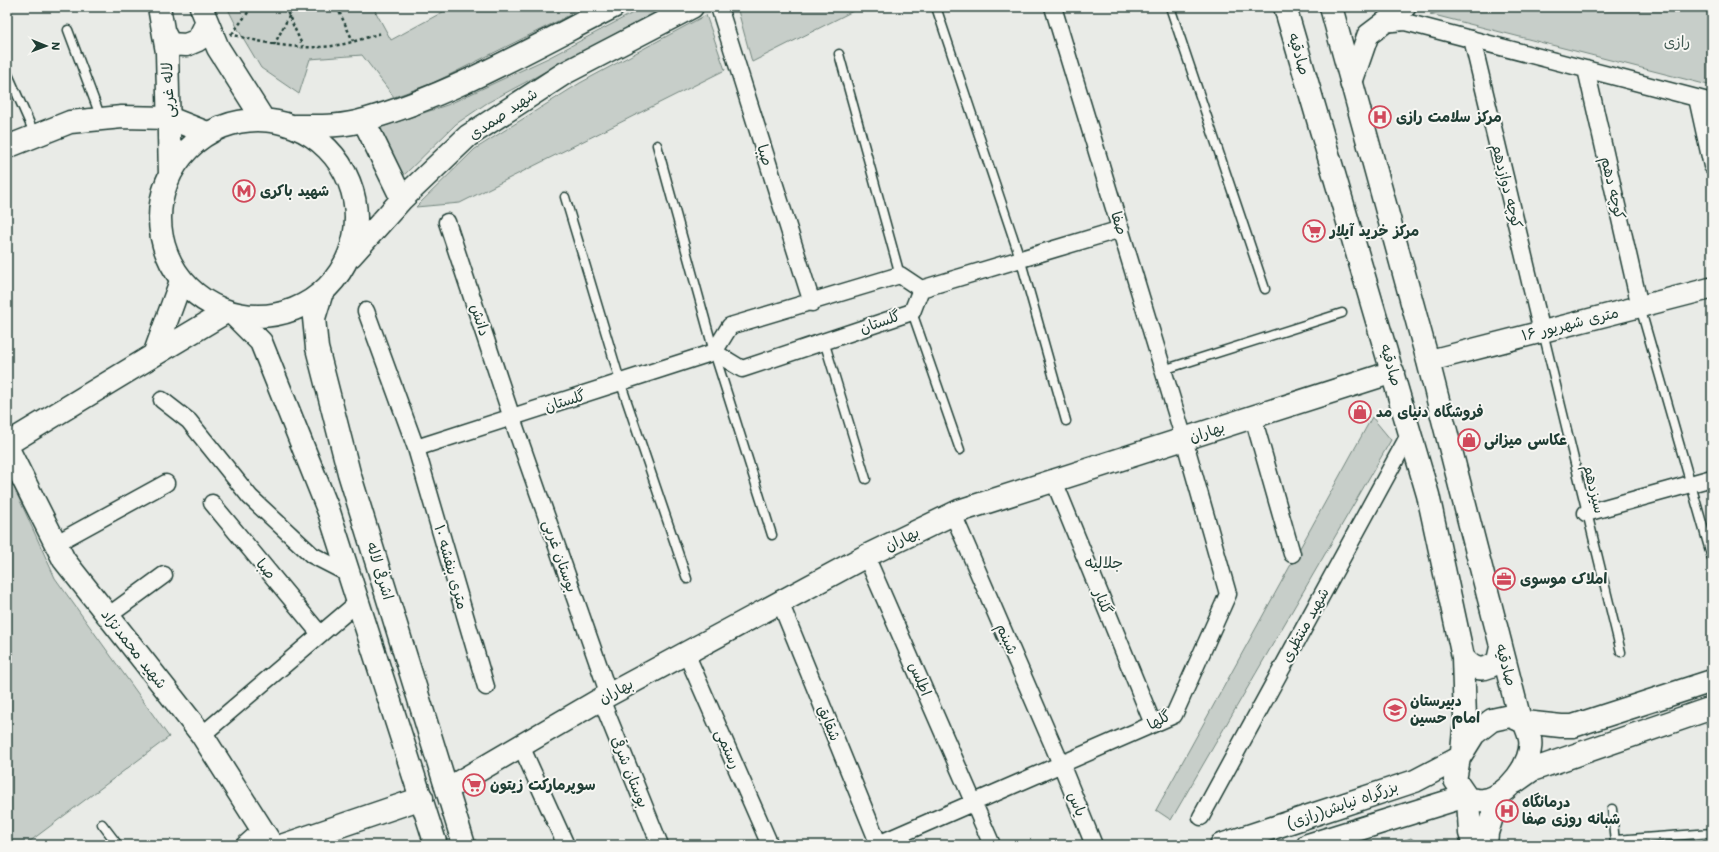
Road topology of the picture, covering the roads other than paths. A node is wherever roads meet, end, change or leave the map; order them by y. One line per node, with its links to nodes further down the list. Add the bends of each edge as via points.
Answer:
1 (159, 7): 14 (main road, لاله غربی)
2 (614, 7): 24 (main road, via 436,96)
3 (692, 7): 33 (main road, شهید صمدی, via 565,72 468,136)
4 (719, 7): 44 (street, صبا)
5 (936, 7): 36 (lane)
6 (1053, 7): 35 (street, صفا)
7 (1170, 7): 42 (lane)
8 (1285, 7): 56 (main road, صادقیه)
9 (1331, 7): 19 (main road, صادقیه)
10 (1404, 7): 12 (street)
11 (206, 19): 14 (main road, via 198,40 186,45 170,44); 23 (main road, via 218,48)
12 (1382, 24): 15 (street, via 1405,22); 19 (street, via 1368,35)
13 (68, 30): 22 (lane)
14 (164, 33): 21 (main road, لاله غربی)
15 (1472, 40): 17 (street); 50 (street, کوچه دوازدهم)
16 (839, 54): 38 (lane)
17 (1586, 69): 20 (street); 45 (street, کوچه دهم)
18 (7, 72): 27 (lane)
19 (1351, 84): 54 (main road, صادقیه)
20 (1704, 100): 30 (street)
21 (169, 118): 22 (main road); 26 (main road); 31 (main road, لاله غربی)
22 (102, 119): 27 (main road, via 70,122)
23 (263, 119): 25 (main road); 26 (main road, via 231,122)
24 (364, 121): 25 (main road); 33 (main road)
25 (295, 126): 37 (main road, via 322,143 343,168 354,199 355,232)
26 (207, 133): 31 (main road, via 178,159)
27 (35, 136): 29 (main road)
28 (657, 145): 52 (lane)
29 (7, 147)
30 (1712, 166)
31 (170, 175): 39 (main road, via 163,188 159,221 165,252)
32 (565, 197): 57 (lane)
33 (402, 199): 37 (main road, شهید صمدی)
34 (448, 222): 60 (street, دانش)
35 (1121, 229): 36 (street); 55 (street, صفا)
36 (1020, 258): 41 (street); 61 (lane)
37 (345, 263): 43 (main road)
38 (900, 275): 41 (street); 44 (street)
39 (181, 281): 49 (main road, via 206,302); 53 (main road)
40 (1712, 288): 45 (street, ۱۶ متری شهریور)
41 (921, 289): 47 (street, گلستان)
42 (1265, 290)
43 (321, 295): 49 (main road, via 294,309 268,316); 101 (main road, اشرفی لاله, via 314,318 317,348 349,473)
44 (812, 303): 52 (street, via 730,326)
45 (1640, 307): 50 (street, ۱۶ متری شهریور); 71 (lane)
46 (366, 311): 65 (street, ۱۰ متری بنفشه)
47 (912, 312): 51 (street, گلستان); 66 (lane)
48 (1342, 313): 55 (lane)
49 (231, 314): 53 (main road); 80 (main road, اشرفی لاله, via 254,334 266,352 329,512)
50 (1542, 332): 54 (street, ۱۶ متری شهریور); 73 (lane, سیزدهم)
51 (824, 341): 52 (street, گلستان, via 742,369); 68 (lane)
52 (714, 352): 57 (street, گلستان); 75 (lane)
53 (154, 355): 64 (main road)
54 (1428, 361): 87 (main road, صادقیه)
55 (1162, 370): 63 (street, صفا)
56 (1393, 372): 59 (main road, بهاران); 62 (main road, صادقیه)
57 (621, 384): 60 (street, گلستان); 82 (lane)
58 (162, 400): 80 (street, via 189,420 250,497 306,550)
59 (1254, 417): 63 (main road, بهاران); 77 (street)
60 (512, 418): 65 (street, گلستان); 93 (street, بوستان غربی)
61 (1066, 421)
62 (1410, 433): 90 (main road, صادقیه, via 1428,495); 107 (street, شهید منتظری)
63 (1184, 439): 69 (main road, بهاران); 96 (street, گلها, via 1228,594 1174,714)
64 (7, 445): 76 (main road, شهید محمدنژاد)
65 (416, 448): 92 (street, ۱۰ متری بنفشه)
66 (960, 450)
67 (1712, 478): 71 (street)
68 (866, 479)
69 (1054, 480): 74 (main road, بهاران); 96 (street, گلنار)
70 (166, 483): 76 (street)
71 (1691, 484): 73 (street); 79 (lane)
72 (212, 503): 86 (street, صبا)
73 (1586, 513): 88 (lane, سیزدهم)
74 (953, 514): 78 (main road, بهاران); 100 (street, شبنم)
75 (772, 535)
76 (56, 544): 85 (main road, شهید محمدنژاد, via 64,560)
77 (1292, 554)
78 (866, 556): 83 (main road, بهاران); 105 (street, اطلس)
79 (1712, 558)
80 (349, 574): 84 (main road, اشرفی لاله)
81 (164, 575): 85 (street)
82 (687, 579)
83 (780, 602): 89 (main road, بهاران); 120 (street, شقایق)
84 (357, 603): 86 (street); 104 (main road, اشرفی لاله)
85 (108, 616): 97 (main road, شهید محمدنژاد)
86 (320, 634): 97 (street)
87 (1501, 647): 90 (main road, via 1498,661 1491,667 1480,669 1469,665); 95 (main road, صادقیه)
88 (1621, 652)
89 (686, 653): 93 (main road, بهاران); 119 (street, رستمی)
90 (1463, 657): 99 (main road, صادقیه, via 1465,719)
91 (1712, 681): 95 (main road, via 1573,726)
92 (486, 687)
93 (605, 697): 98 (main road, بهاران); 118 (street, بوستان شرقی)
94 (1712, 708): 102 (main road, via 1532,770)
95 (1522, 721): 99 (main road, via 1510,716 1492,720 1474,734); 102 (main road, via 1530,740 1529,757)
96 (1153, 724): 100 (street, گلها)
97 (202, 734): 110 (main road, شهید محمدنژاد)
98 (521, 746): 101 (main road, بهاران); 117 (street, via 565,843)
99 (1460, 755): 103 (main road, via 1455,780); 123 (main road, بزرگراه نیایش(رازی), via 1415,780)
100 (1061, 764): 105 (street, گلها); 122 (street, یاس)
101 (447, 789): 116 (main road, اشرفی لاله)
102 (1505, 789): 103 (main road, via 1484,800); 126 (main road, via 1487,833)
103 (1467, 797): 124 (main road, بزرگراه نیایش(رازی)); 125 (main road, via 1470,833)
104 (422, 798): 114 (main road); 115 (main road, اشرفی لاله)
105 (974, 802): 120 (street, گلها); 121 (street, اطلس)
106 (1612, 809): 111 (lane)
107 (1201, 817)
108 (102, 824): 112 (lane)
109 (1712, 833): 111 (lane)
110 (267, 837): 113 (street)
111 (1615, 842)
112 (118, 845)
113 (244, 845)
114 (284, 845)
115 (436, 845)
116 (464, 845)
117 (562, 845)
118 (660, 845)
119 (770, 845)
120 (878, 845)
121 (992, 845)
122 (1094, 845)
123 (1222, 845)
124 (1308, 845)
125 (1474, 845)
126 (1486, 845)

